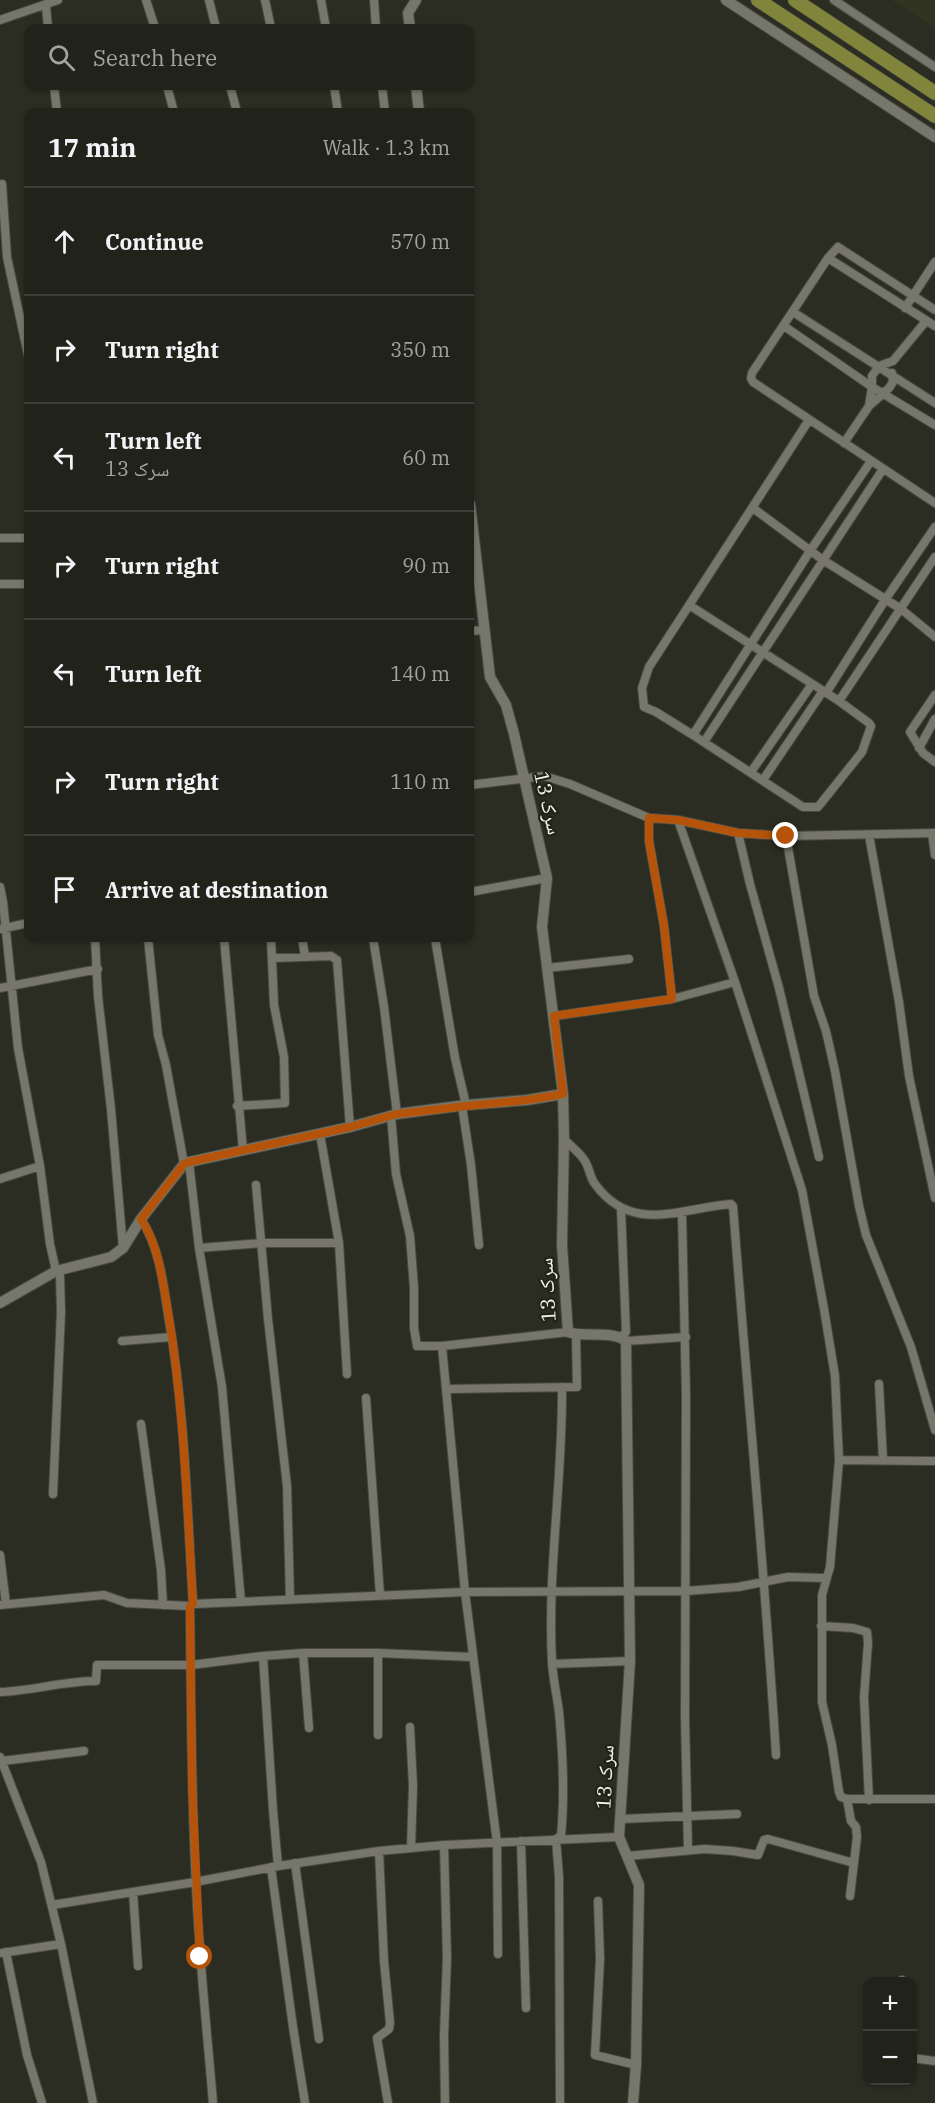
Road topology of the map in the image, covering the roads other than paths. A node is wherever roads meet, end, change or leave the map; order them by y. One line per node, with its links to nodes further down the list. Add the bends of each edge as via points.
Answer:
1 (58, 0): 12 (street)
2 (146, 0): 15 (street)
3 (209, 0): 16 (street)
4 (265, 0): 17 (street)
5 (321, 0): 18 (street)
6 (374, 0): 19 (street)
7 (416, 0): 20 (street, via 408,13)
8 (726, 0): 32 (street)
9 (758, 0): 22 (main road)
10 (795, 0): 21 (main road)
11 (834, 0): 23 (street)
12 (46, 6): 13 (street); 14 (street)
13 (0, 20)
14 (48, 24)
15 (155, 24)
16 (215, 24)
17 (270, 24)
18 (325, 24)
19 (376, 24)
20 (409, 24)
21 (853, 38): 22 (main road); 31 (main road)
22 (842, 54): 30 (main road)
23 (935, 67)
24 (54, 90): 33 (street)
25 (170, 90): 34 (street)
26 (231, 90): 35 (street)
27 (335, 90): 36 (street)
28 (382, 90): 37 (street)
29 (416, 90): 38 (street)
30 (897, 91): 32 (street); 39 (main road)
31 (935, 93)
32 (888, 106): 40 (street)
33 (57, 108)
34 (173, 108)
35 (236, 108)
36 (337, 108)
37 (385, 108)
38 (419, 108)
39 (935, 116)
40 (935, 137)
41 (2, 183): 42 (street)
42 (1, 196): 52 (street, via 7,257)
43 (828, 258): 45 (street, via 837,247); 46 (street); 48 (street)
44 (935, 262): 45 (street)
45 (913, 296): 46 (street); 47 (street)
46 (906, 308): 49 (street)
47 (935, 310)
48 (793, 312): 50 (street); 54 (street)
49 (926, 321): 51 (street); 53 (street)
50 (784, 326): 56 (street); 60 (street, via 751,378)
51 (935, 326)
52 (24, 336)
53 (894, 361): 54 (street); 55 (street)
54 (879, 366): 55 (street); 56 (street, via 872,376)
55 (892, 375): 57 (street, via 893,382); 58 (street)
56 (872, 387): 57 (street); 59 (street)
57 (884, 393): 59 (street); 61 (street)
58 (935, 403)
59 (869, 405): 62 (street)
60 (809, 420): 62 (street); 66 (street)
61 (935, 425)
62 (844, 442): 63 (street)
63 (871, 461): 64 (street); 70 (street)
64 (883, 468): 65 (street); 72 (street)
65 (934, 502)
66 (753, 508): 70 (street); 77 (street)
67 (935, 527): 76 (street)
68 (0, 538): 69 (street)
69 (24, 538)
70 (810, 551): 72 (street); 82 (street)
71 (935, 557): 78 (street)
72 (823, 560): 76 (street); 83 (street)
73 (0, 584): 74 (street)
74 (24, 584)
75 (475, 585): 79 (street, سرک 13)
76 (885, 600): 78 (street); 85 (street)
77 (689, 605): 82 (street); 89 (street, via 649,667 642,688 644,707)
78 (901, 609): 81 (street); 87 (street)
79 (484, 630): 80 (street); 94 (street, سرک 13, via 490,677 506,705)
80 (474, 631)
81 (935, 637)
82 (750, 644): 83 (street); 89 (street)
83 (763, 652): 84 (street); 90 (street)
84 (812, 684): 85 (street); 93 (street)
85 (825, 692): 87 (street); 95 (street)
86 (935, 695): 91 (street, via 910,732)
87 (839, 701): 95 (street, via 871,726 862,752 827,798 818,807 803,807)
88 (935, 719): 91 (street)
89 (693, 735): 90 (street)
90 (704, 742): 93 (street)
91 (919, 748): 92 (street)
92 (935, 762)
93 (751, 772): 95 (street)
94 (524, 778): 96 (street); 97 (street, via 544,776 570,784); 104 (street, سرک 13)
95 (763, 780)
96 (474, 785)
97 (649, 818): 98 (street); 124 (street)
98 (678, 820): 99 (street); 121 (street)
99 (738, 833): 102 (street); 134 (street)
100 (934, 833): 101 (street); 103 (street)
101 (869, 835): 102 (street); 139 (street, via 909,1076)
102 (786, 836): 162 (street, via 814,996 836,1071 866,1235 911,1347)
103 (935, 855)
104 (547, 878): 106 (street); 119 (street, سرک 13, via 542,927)
105 (0, 887): 108 (street)
106 (474, 891)
107 (24, 924): 108 (street)
108 (3, 928): 122 (street)
109 (95, 942): 120 (street)
110 (148, 942): 135 (street, via 158,1035)
111 (224, 942): 127 (street)
112 (271, 942): 117 (street)
113 (303, 942): 116 (street)
114 (374, 942): 129 (street)
115 (436, 942): 128 (street)
116 (305, 956): 117 (street); 130 (street, via 331,956 337,960)
117 (273, 958): 127 (street, via 285,1103)
118 (629, 959): 119 (street)
119 (547, 968): 125 (street, سرک 13)
120 (98, 969): 122 (street); 146 (street)
121 (735, 982): 124 (street); 163 (street, via 802,1190 835,1376)
122 (12, 985): 123 (street); 136 (street, via 18,1048)
123 (0, 988)
124 (672, 999): 125 (street)
125 (554, 1016): 126 (street, سرک 13)
126 (563, 1094): 128 (street); 132 (street, سرک 13)
127 (237, 1106): 133 (street)
128 (464, 1106): 129 (street); 145 (street)
129 (394, 1115): 130 (street); 155 (street, via 396,1174 410,1236 417,1346)
130 (350, 1127): 131 (street)
131 (320, 1134): 133 (street); 144 (street)
132 (564, 1139): 140 (street, via 586,1162 593,1183); 150 (street, سرک 13, via 562,1245)
133 (243, 1150): 135 (street)
134 (819, 1157)
135 (186, 1163): 142 (street); 147 (street)
136 (40, 1166): 137 (street); 148 (street)
137 (0, 1179)
138 (256, 1185): 143 (street)
139 (935, 1198)
140 (621, 1209): 141 (street, via 647,1215); 153 (street, via 626,1332)
141 (682, 1213): 152 (street); 168 (street, via 733,1206)
142 (141, 1219): 146 (street); 151 (street, via 150,1233 160,1266)
143 (261, 1243): 144 (street); 147 (street); 175 (street, via 287,1486)
144 (339, 1243): 156 (street)
145 (479, 1245)
146 (123, 1248): 148 (street, via 111,1257)
147 (199, 1248): 176 (street, via 222,1387)
148 (56, 1271): 149 (street); 166 (street, via 60,1276 60,1312)
149 (0, 1303)
150 (572, 1334): 153 (street, سرک 13); 155 (street); 158 (street, via 577,1387)
151 (172, 1336): 154 (street); 179 (street, via 179,1385)
152 (686, 1337): 153 (street); 171 (street)
153 (623, 1339): 170 (street, سرک 13)
154 (122, 1341)
155 (442, 1346): 159 (street)
156 (347, 1374)
157 (879, 1384): 164 (street)
158 (562, 1387): 159 (street); 173 (street)
159 (447, 1389): 172 (street)
160 (366, 1398): 174 (street)
161 (141, 1424): 178 (street)
162 (935, 1430)
163 (839, 1460): 164 (street); 169 (street)
164 (883, 1460): 165 (street)
165 (935, 1461)
166 (53, 1494)
167 (0, 1555): 177 (street)
168 (765, 1581): 169 (street, via 788,1577); 171 (street); 193 (street)
169 (826, 1581): 180 (street)
170 (630, 1590): 171 (street); 173 (street); 185 (street, سرک 13)
171 (686, 1591): 199 (street)
172 (465, 1592): 173 (street); 174 (street); 184 (street)
173 (552, 1592): 186 (street)
174 (380, 1595): 175 (street)
175 (290, 1598): 176 (street)
176 (241, 1602): 179 (street)
177 (3, 1605): 178 (street, via 104,1595 127,1603)
178 (163, 1605): 179 (street)
179 (192, 1605): 187 (street)
180 (821, 1626): 195 (street, via 822,1702 839,1792); 197 (street, via 867,1632 864,1697)
181 (303, 1653): 182 (street); 183 (street); 190 (street)
182 (378, 1653): 184 (street); 191 (street)
183 (263, 1656): 187 (street); 212 (street)
184 (472, 1657): 204 (street)
185 (630, 1661): 186 (street); 200 (street, سرک 13)
186 (552, 1664): 202 (street, via 564,1799 561,1836)
187 (191, 1665): 188 (street, via 97,1665 96,1681); 213 (street)
188 (0, 1692)
189 (410, 1727): 206 (street)
190 (309, 1728)
191 (378, 1735)
192 (84, 1751): 194 (street)
193 (776, 1755)
194 (1, 1759): 217 (street, via 41,1862)
195 (847, 1799): 197 (street); 211 (street, via 856,1827)
196 (935, 1799): 197 (street)
197 (869, 1800)
198 (737, 1814): 199 (street)
199 (687, 1815): 200 (street); 207 (street)
200 (621, 1819): 201 (street, سرک 13)
201 (619, 1837): 202 (street); 209 (street, سرک 13)
202 (556, 1839): 203 (street); 233 (street)
203 (521, 1841): 204 (street); 222 (street)
204 (497, 1843): 205 (street); 220 (street)
205 (444, 1845): 206 (street); 232 (street)
206 (411, 1848): 208 (street)
207 (688, 1850): 209 (street); 211 (street, via 758,1856 768,1839)
208 (379, 1851): 210 (street); 231 (street, via 390,2023 389,2029 377,2038)
209 (627, 1856): 226 (street, سرک 13, via 639,1885)
210 (295, 1863): 212 (street); 223 (street)
211 (854, 1863): 215 (street)
212 (275, 1866): 213 (street); 230 (street)
213 (195, 1882): 214 (street); 229 (street)
214 (133, 1892): 217 (street); 221 (street)
215 (850, 1896)
216 (598, 1901): 226 (street, via 600,1959 595,2055)
217 (52, 1905): 218 (street)
218 (61, 1944): 219 (street); 228 (street)
219 (3, 1952): 227 (street)
220 (498, 1954)
221 (138, 1966)
222 (526, 2008)
223 (318, 2039)
224 (917, 2059): 225 (street)
225 (935, 2061)
226 (636, 2065): 234 (street, سرک 13)
227 (42, 2103)
228 (93, 2103)
229 (213, 2103)
230 (305, 2103)
231 (388, 2103)
232 (445, 2103)
233 (560, 2103)
234 (633, 2103)

